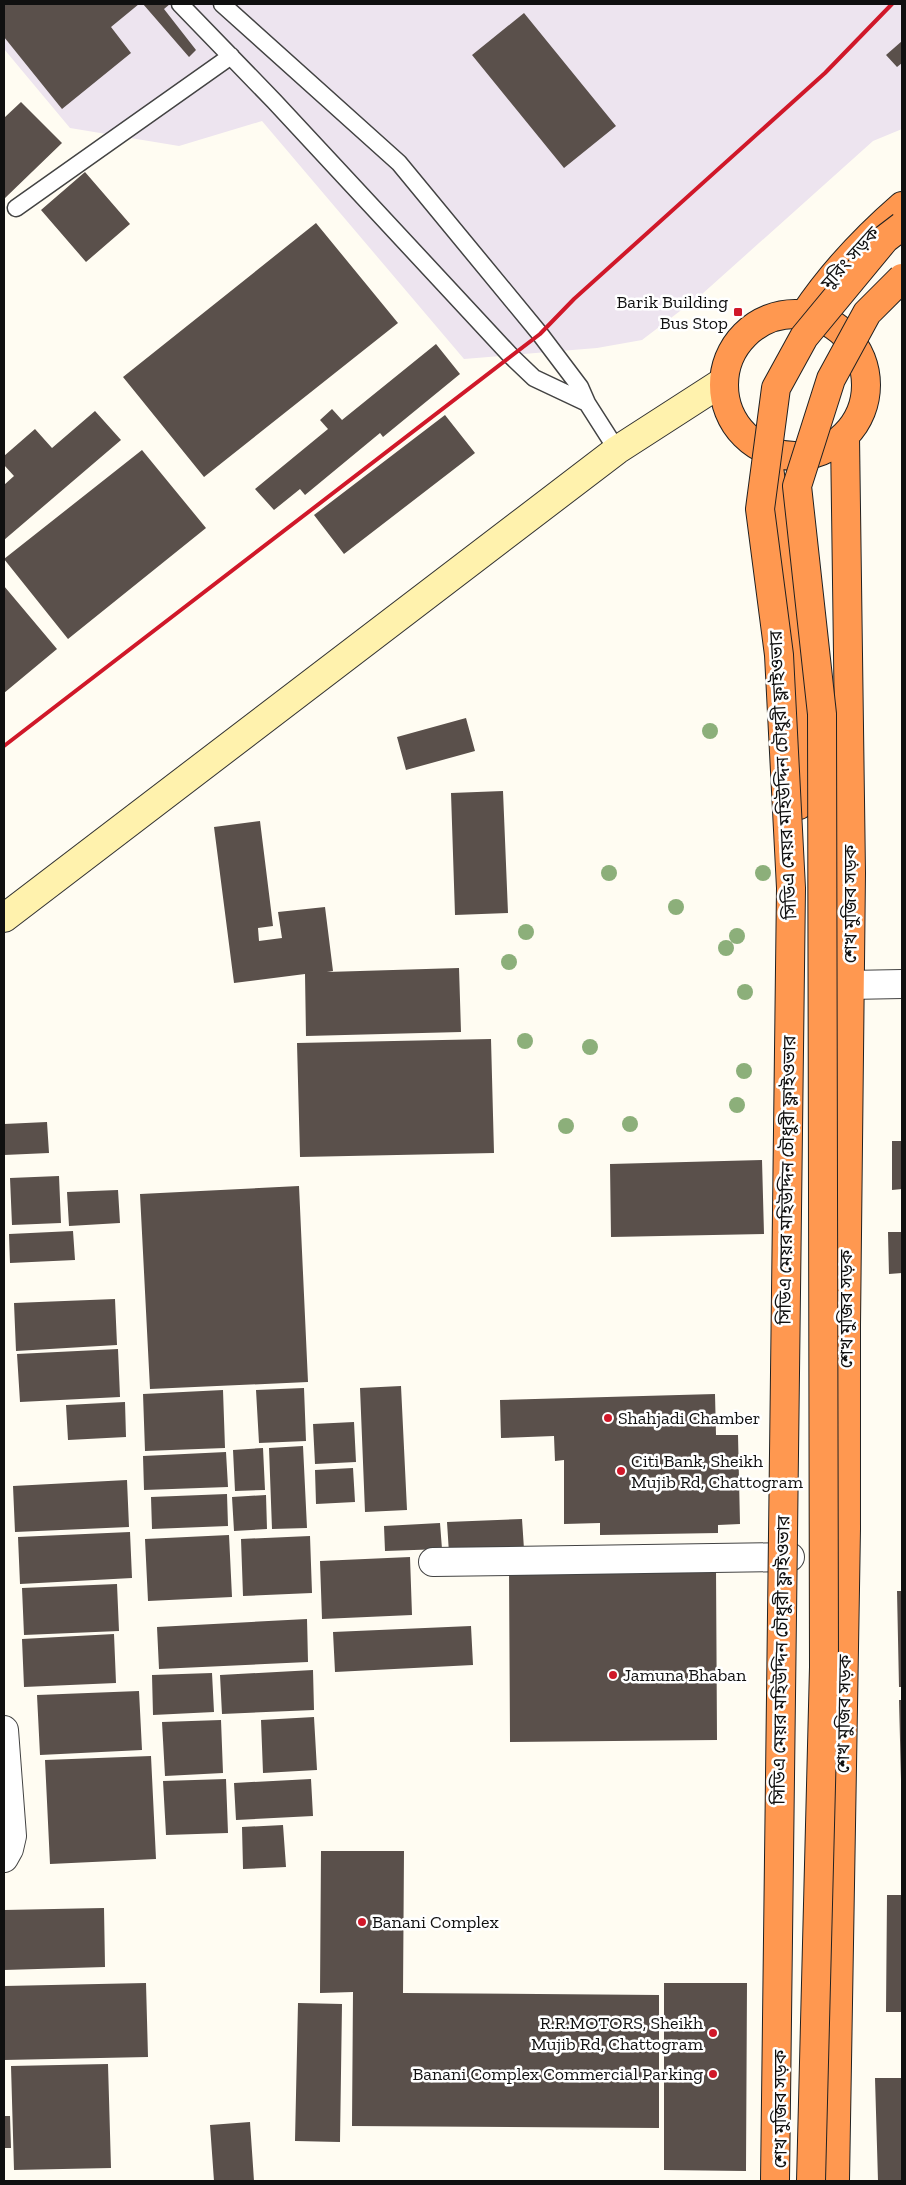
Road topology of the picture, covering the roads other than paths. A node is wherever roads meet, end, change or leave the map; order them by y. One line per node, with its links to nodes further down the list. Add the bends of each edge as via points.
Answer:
1 (180, 4): 3 (lane)
2 (222, 4): 10 (lane, via 399,163 540,334 580,387)
3 (231, 56): 5 (lane); 10 (lane, via 511,356 534,378)
4 (902, 206): 8 (highway, মুরিং সড়ক, via 851,253)
5 (16, 208)
6 (902, 226): 21 (highway, সিডিএ মেয়র মহিউদ্দিন চৌধুরী ফ্লাইওভার, bridge, via 885,239 804,337 776,388 760,509 779,655 792,888)
7 (902, 278): 23 (highway, bridge, via 867,313 831,379 797,486 822,714 824,1667)
8 (804, 315): 9 (highway, via 773,318 754,327 732,354); 11 (highway, via 834,326 850,340 861,358 866,378 865,399 858,419)
9 (724, 381): 12 (highway, via 726,402 734,421 748,438); 13 (main road)
10 (587, 403): 13 (lane)
11 (845, 436): 12 (highway, via 827,448 807,455 786,455); 16 (highway, শেখ মুজিব সড়ক, via 850,654)
12 (766, 449): 17 (highway, শেখ মুজিব সড়ক, via 797,662 800,872)
13 (617, 450): 14 (main road)
14 (4, 918)
15 (902, 984): 16 (street)
16 (849, 985): 24 (highway, শেখ মুজিব সড়ক, via 846,1529)
17 (790, 1557): 18 (street); 22 (highway, শেখ মুজিব সড়ক)
18 (433, 1562)
19 (4, 1730): 20 (street, via 12,1836)
20 (4, 1858)
21 (775, 2181)
22 (779, 2181)
23 (811, 2181)
24 (835, 2181)

